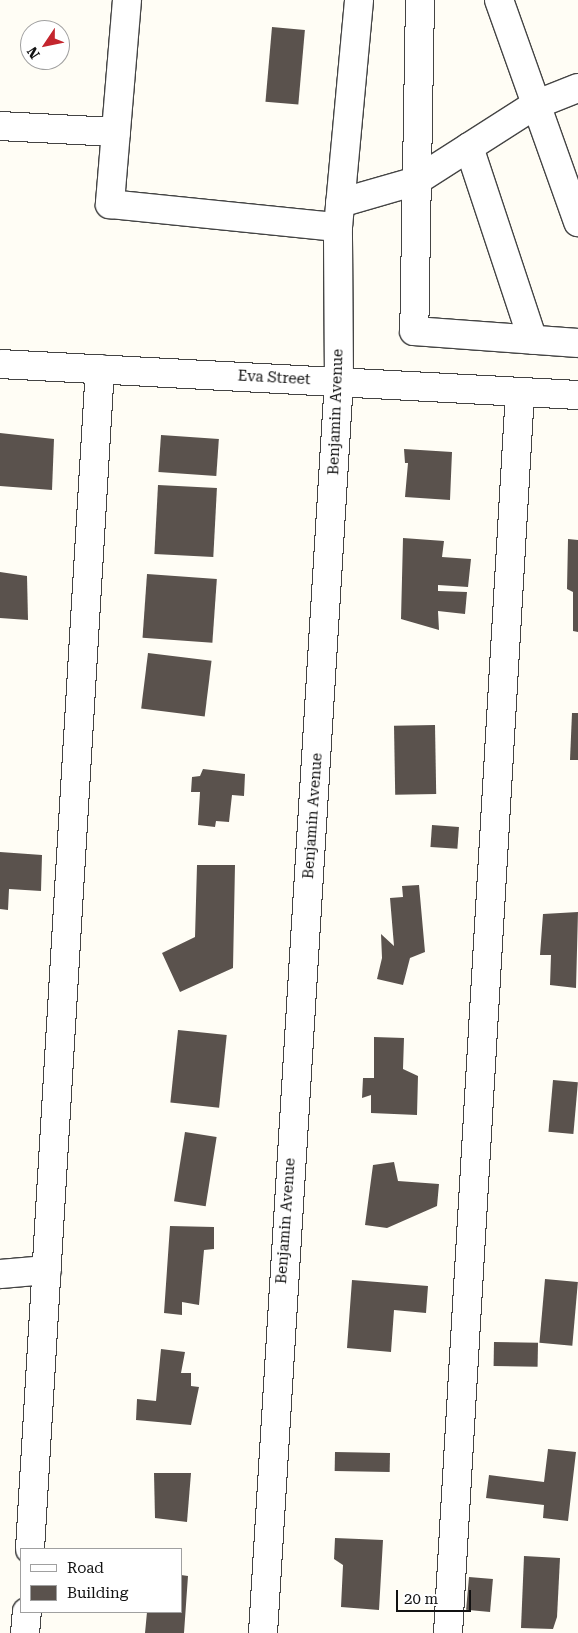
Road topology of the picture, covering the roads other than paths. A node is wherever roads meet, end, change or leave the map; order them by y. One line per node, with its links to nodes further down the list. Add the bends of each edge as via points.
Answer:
1 (127, 0): 8 (street)
2 (359, 0): 11 (street, Benjamin Avenue)
3 (420, 0): 10 (street)
4 (498, 0): 6 (street)
5 (578, 88): 6 (street)
6 (535, 105): 9 (street); 12 (street)
7 (0, 126): 8 (street)
8 (116, 132): 11 (street, via 110,204)
9 (469, 147): 10 (street); 13 (street)
10 (416, 181): 11 (street); 13 (street, via 414,332)
11 (339, 215): 17 (street, Benjamin Avenue)
12 (578, 222)
13 (533, 340): 14 (street)
14 (578, 343)
15 (0, 364): 16 (street, Eva Street)
16 (100, 369): 17 (street, Eva Street); 20 (street)
17 (339, 381): 18 (street, Eva Street); 25 (street, Benjamin Avenue)
18 (520, 392): 19 (street, Eva Street); 26 (street)
19 (578, 395)
20 (47, 1270): 21 (street); 22 (street)
21 (0, 1274)
22 (30, 1548)
23 (27, 1613): 24 (street)
24 (25, 1633)
25 (263, 1633)
26 (448, 1633)

